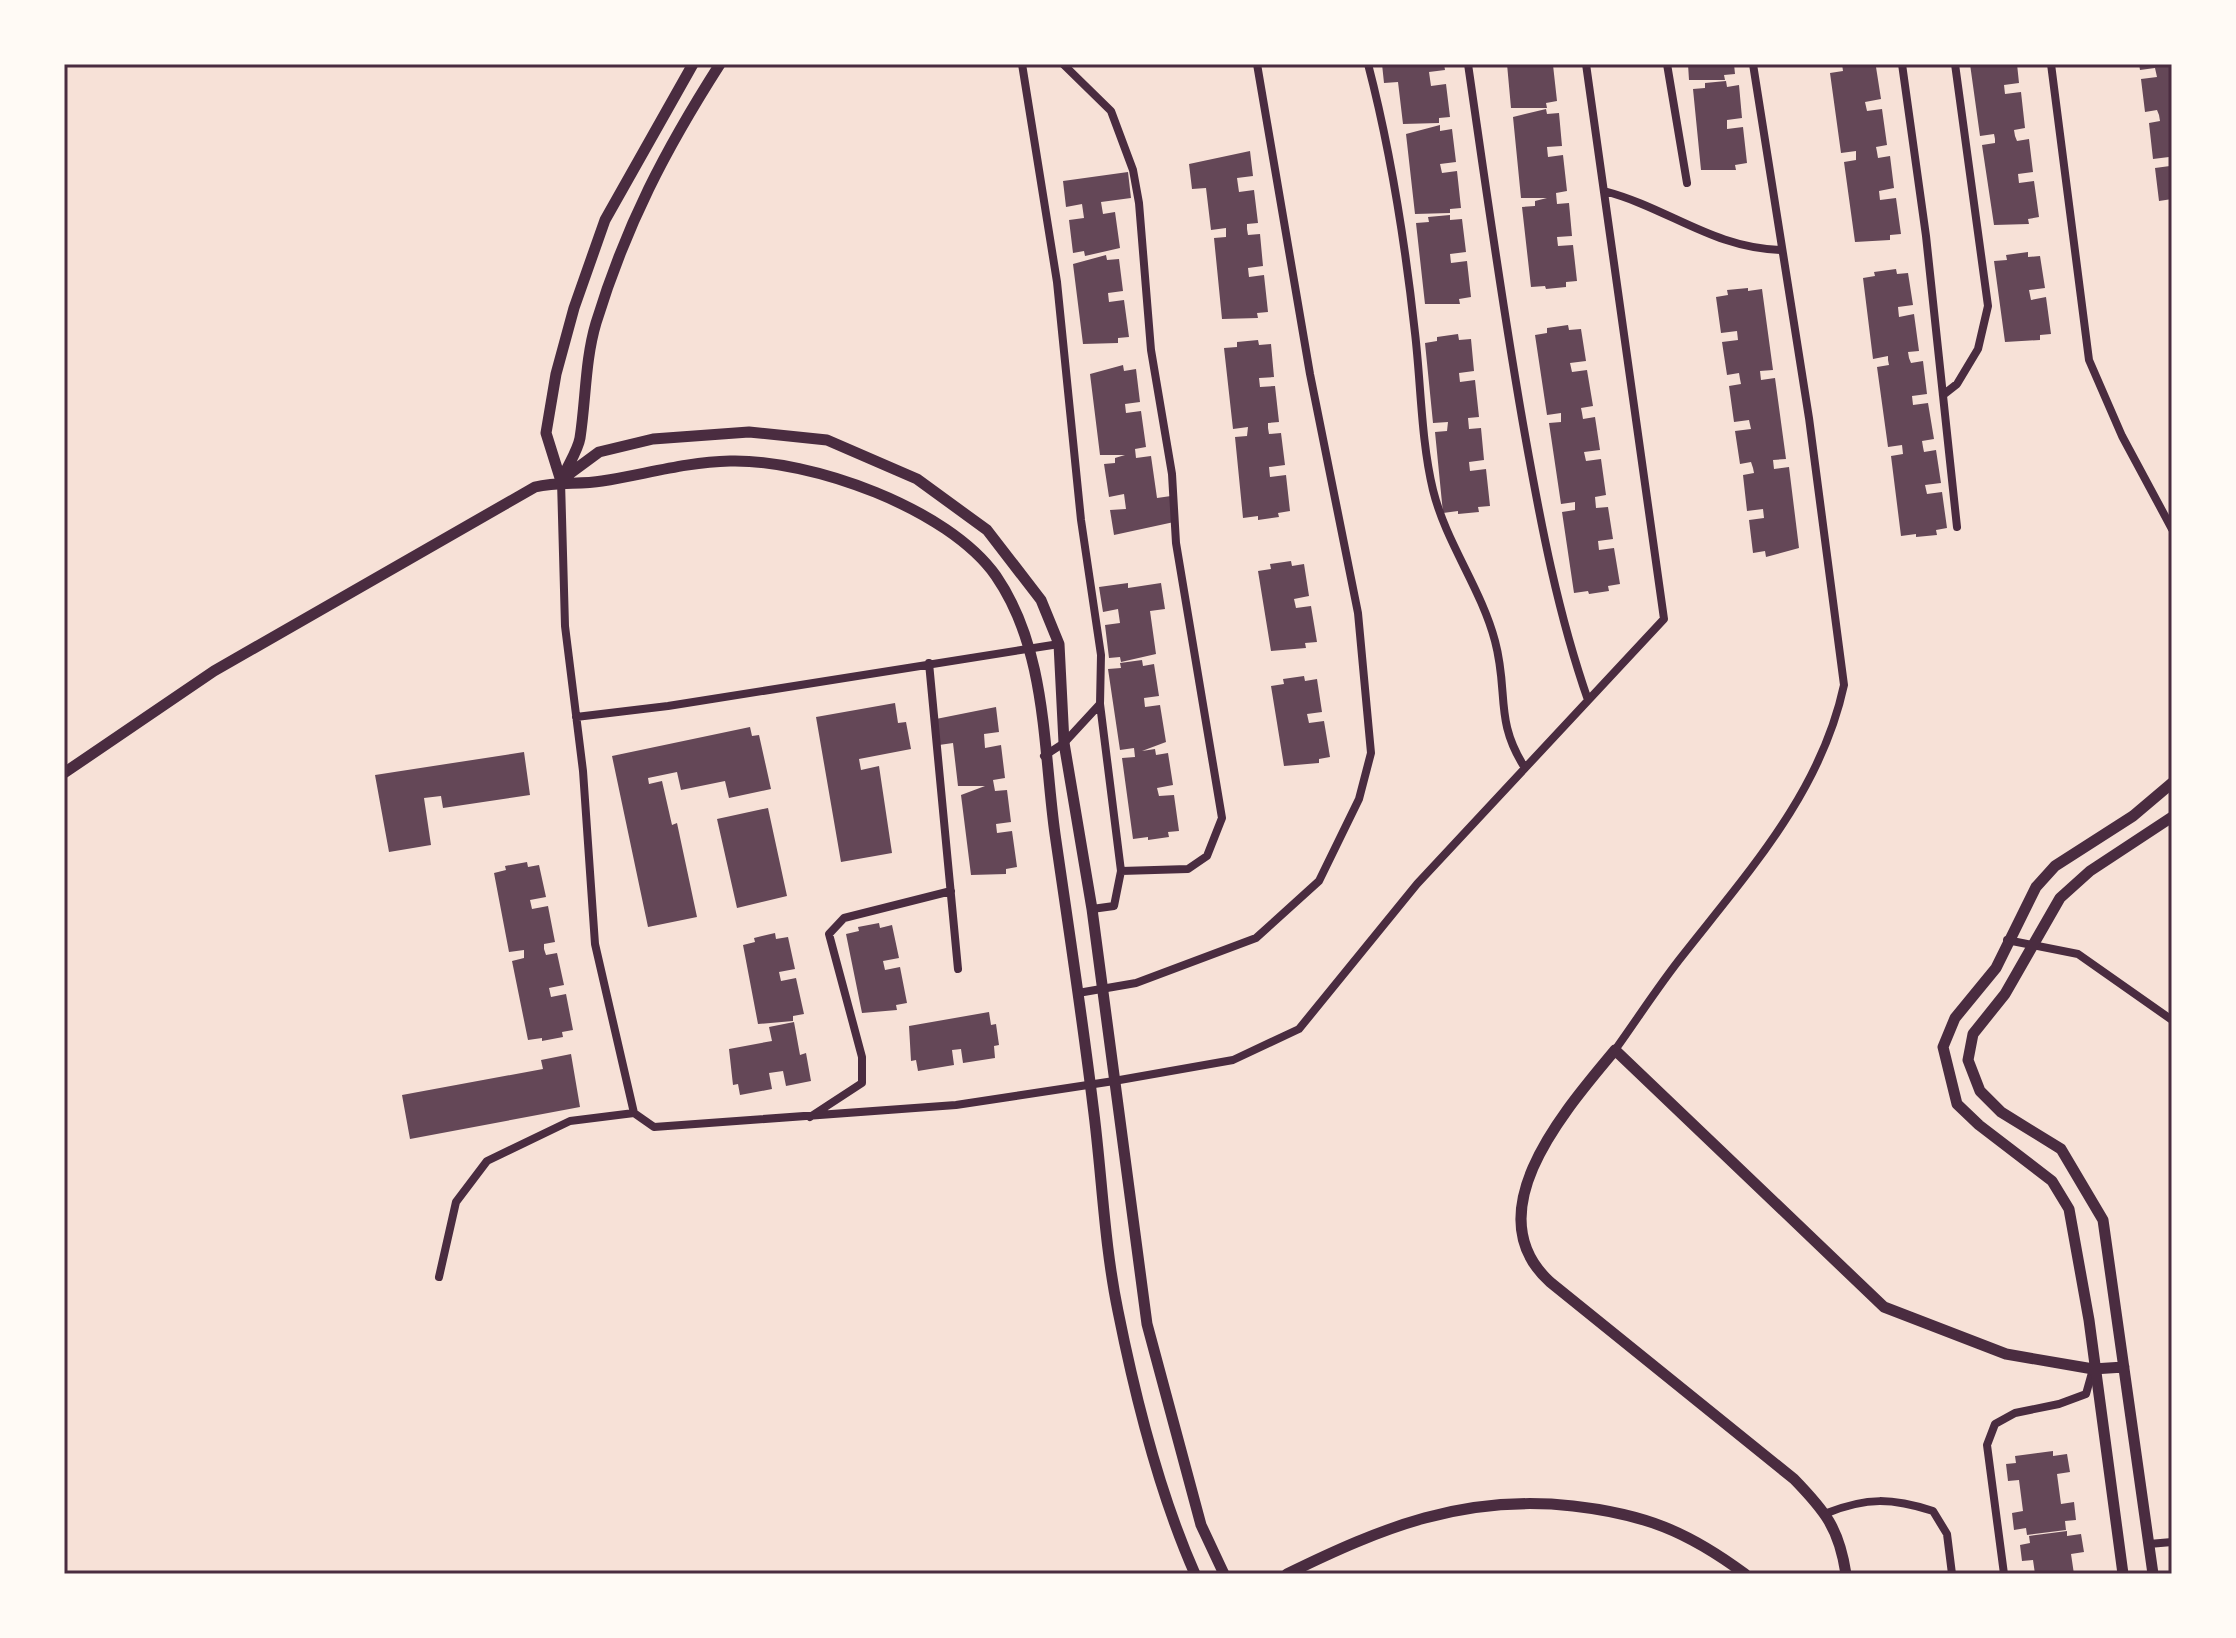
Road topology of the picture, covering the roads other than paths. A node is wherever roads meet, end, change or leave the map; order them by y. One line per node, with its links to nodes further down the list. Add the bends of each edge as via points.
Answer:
1 (693, 64): 18 (street, via 605,220 574,308 546,433)
2 (720, 64): 18 (street, via 639,203 596,325 580,440)
3 (1022, 64): 25 (street, via 1057,282 1081,520 1101,655)
4 (1063, 64): 33 (street, via 1111,111 1133,170 1176,543 1222,818 1207,856 1188,869)
5 (1257, 64): 39 (street, via 1358,613 1371,753 1359,799 1319,881 1290,909 1256,938 1223,953)
6 (1368, 64): 29 (street, via 1392,169 1411,295 1432,489 1495,641 1504,684 1503,720)
7 (1468, 64): 24 (street, via 1543,537 1568,643)
8 (1586, 64): 15 (street)
9 (1667, 64): 14 (street)
10 (1753, 64): 16 (street)
11 (1902, 64): 17 (street)
12 (1955, 64): 17 (street, via 1988,306 1978,349 1957,384)
13 (2051, 64): 20 (street, via 2089,360)
14 (1687, 183)
15 (1604, 191): 16 (street, via 1749,249); 24 (street, via 1664,619)
16 (1781, 250): 42 (street, via 1844,685 1835,728 1787,821)
17 (1943, 395): 19 (street)
18 (561, 481): 21 (street, via 599,452 653,439 749,432 827,440 917,479 987,530 1041,600); 22 (street, via 596,482 689,463 734,461 775,464 843,480 917,511 963,545 994,574 1023,624); 26 (street, via 565,626); 30 (street, via 535,487 214,671)
19 (1957, 527)
20 (2172, 529)
21 (1059, 644): 22 (street); 27 (street)
22 (1029, 649): 23 (street); 28 (street)
23 (929, 663): 26 (street); 34 (street)
24 (1588, 700): 29 (street)
25 (1100, 704): 27 (street); 33 (street)
26 (576, 717): 45 (street, via 595,944)
27 (1064, 743): 28 (street); 35 (street)
28 (1044, 756): 40 (street)
29 (1525, 768): 43 (street, via 1417,884 1299,1029 1233,1060)
30 (64, 773)
31 (2172, 783): 36 (street, via 2133,816 2055,866 2036,887)
32 (2172, 817): 37 (street, via 2090,871 2060,898)
33 (1121, 871): 35 (street, via 1114,906)
34 (951, 891): 38 (street); 46 (street, via 844,918 829,934 862,1057 862,1083)
35 (1092, 909): 39 (street)
36 (2007, 940): 37 (street); 49 (street, via 1996,968 1955,1018 1943,1047 1957,1104 2052,1181 2069,1209)
37 (2034, 944): 41 (street, via 2078,954); 48 (street, via 2005,994 1973,1034 1968,1060 1980,1091 2001,1112 2061,1149 2103,1220)
38 (958, 969)
39 (1103, 989): 40 (street); 43 (street)
40 (1078, 993): 44 (street)
41 (2172, 1020)
42 (1615, 1050): 49 (street, via 1884,1307 2006,1354); 50 (street, via 1572,1102 1535,1164 1521,1216 1534,1265 1794,1479)
43 (1114, 1081): 44 (street); 54 (street, via 1147,1324 1201,1525)
44 (1091, 1084): 46 (street, via 956,1105); 53 (street, via 1117,1310 1166,1499)
45 (634, 1113): 46 (street, via 654,1127); 47 (street, via 570,1121 487,1161 456,1202)
46 (809, 1118)
47 (439, 1277)
48 (2124, 1367): 49 (street); 52 (street)
49 (2093, 1369): 59 (street, via 2086,1394 2015,1413 1995,1424 1987,1445); 60 (street)
50 (1827, 1513): 57 (street, via 1842,1545); 58 (street, via 1858,1500 1901,1501 1933,1511 1947,1534)
51 (2172, 1542): 52 (street)
52 (2149, 1544): 61 (street)
53 (1195, 1574)
54 (1224, 1574)
55 (1287, 1574): 56 (street, via 1434,1513 1498,1502 1623,1512 1698,1541)
56 (1745, 1574)
57 (1846, 1574)
58 (1952, 1574)
59 (2004, 1574)
60 (2123, 1574)
61 (2153, 1574)

